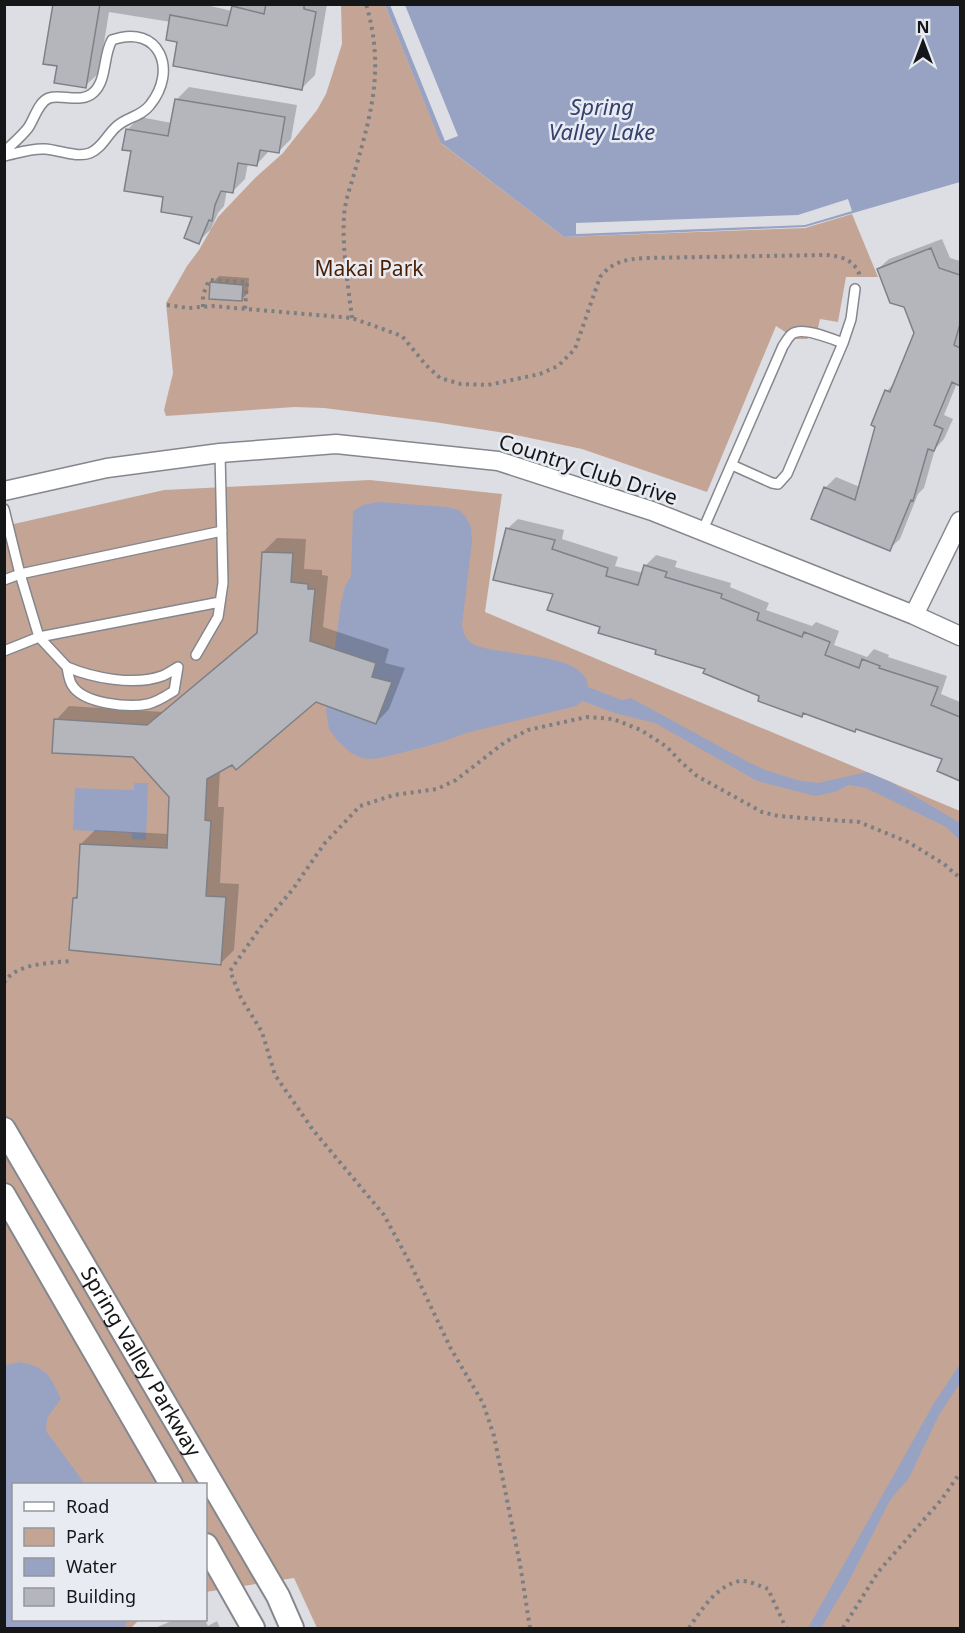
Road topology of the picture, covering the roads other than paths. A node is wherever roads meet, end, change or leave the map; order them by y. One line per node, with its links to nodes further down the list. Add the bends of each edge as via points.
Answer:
1 (4, 154): 1 (lane, via 27,129 43,102 95,92 112,40 139,38 157,49 164,77 150,106 124,120 92,152 34,149)
2 (855, 289): 3 (lane)
3 (843, 343): 5 (lane, via 805,331 791,335); 5 (lane, via 783,480 772,483)
4 (220, 453): 6 (street, Country Club Drive, via 107,468); 9 (lane); 10 (street, Country Club Drive, via 336,444 498,461 652,511)
5 (732, 465): 10 (lane)
6 (4, 492)
7 (4, 509): 11 (lane)
8 (960, 521): 14 (street)
9 (222, 531): 11 (lane); 13 (lane)
10 (702, 532): 14 (street, Country Club Drive)
11 (20, 574): 12 (lane); 16 (lane)
12 (4, 580)
13 (220, 602): 16 (lane); 18 (lane, via 218,617)
14 (914, 615): 15 (street, Country Club Drive)
15 (960, 636)
16 (39, 637): 17 (lane); 19 (lane)
17 (4, 651)
18 (196, 655)
19 (67, 667): 19 (lane, via 71,685 81,694 92,700 125,704 148,704 174,691 178,667 161,676 138,680 106,679)
20 (4, 1129): 25 (street, Spring Valley Parkway, via 278,1596)
21 (4, 1195): 22 (street, Spring Valley Parkway)
22 (170, 1483)
23 (207, 1547): 24 (street)
24 (253, 1629)
25 (292, 1629)

